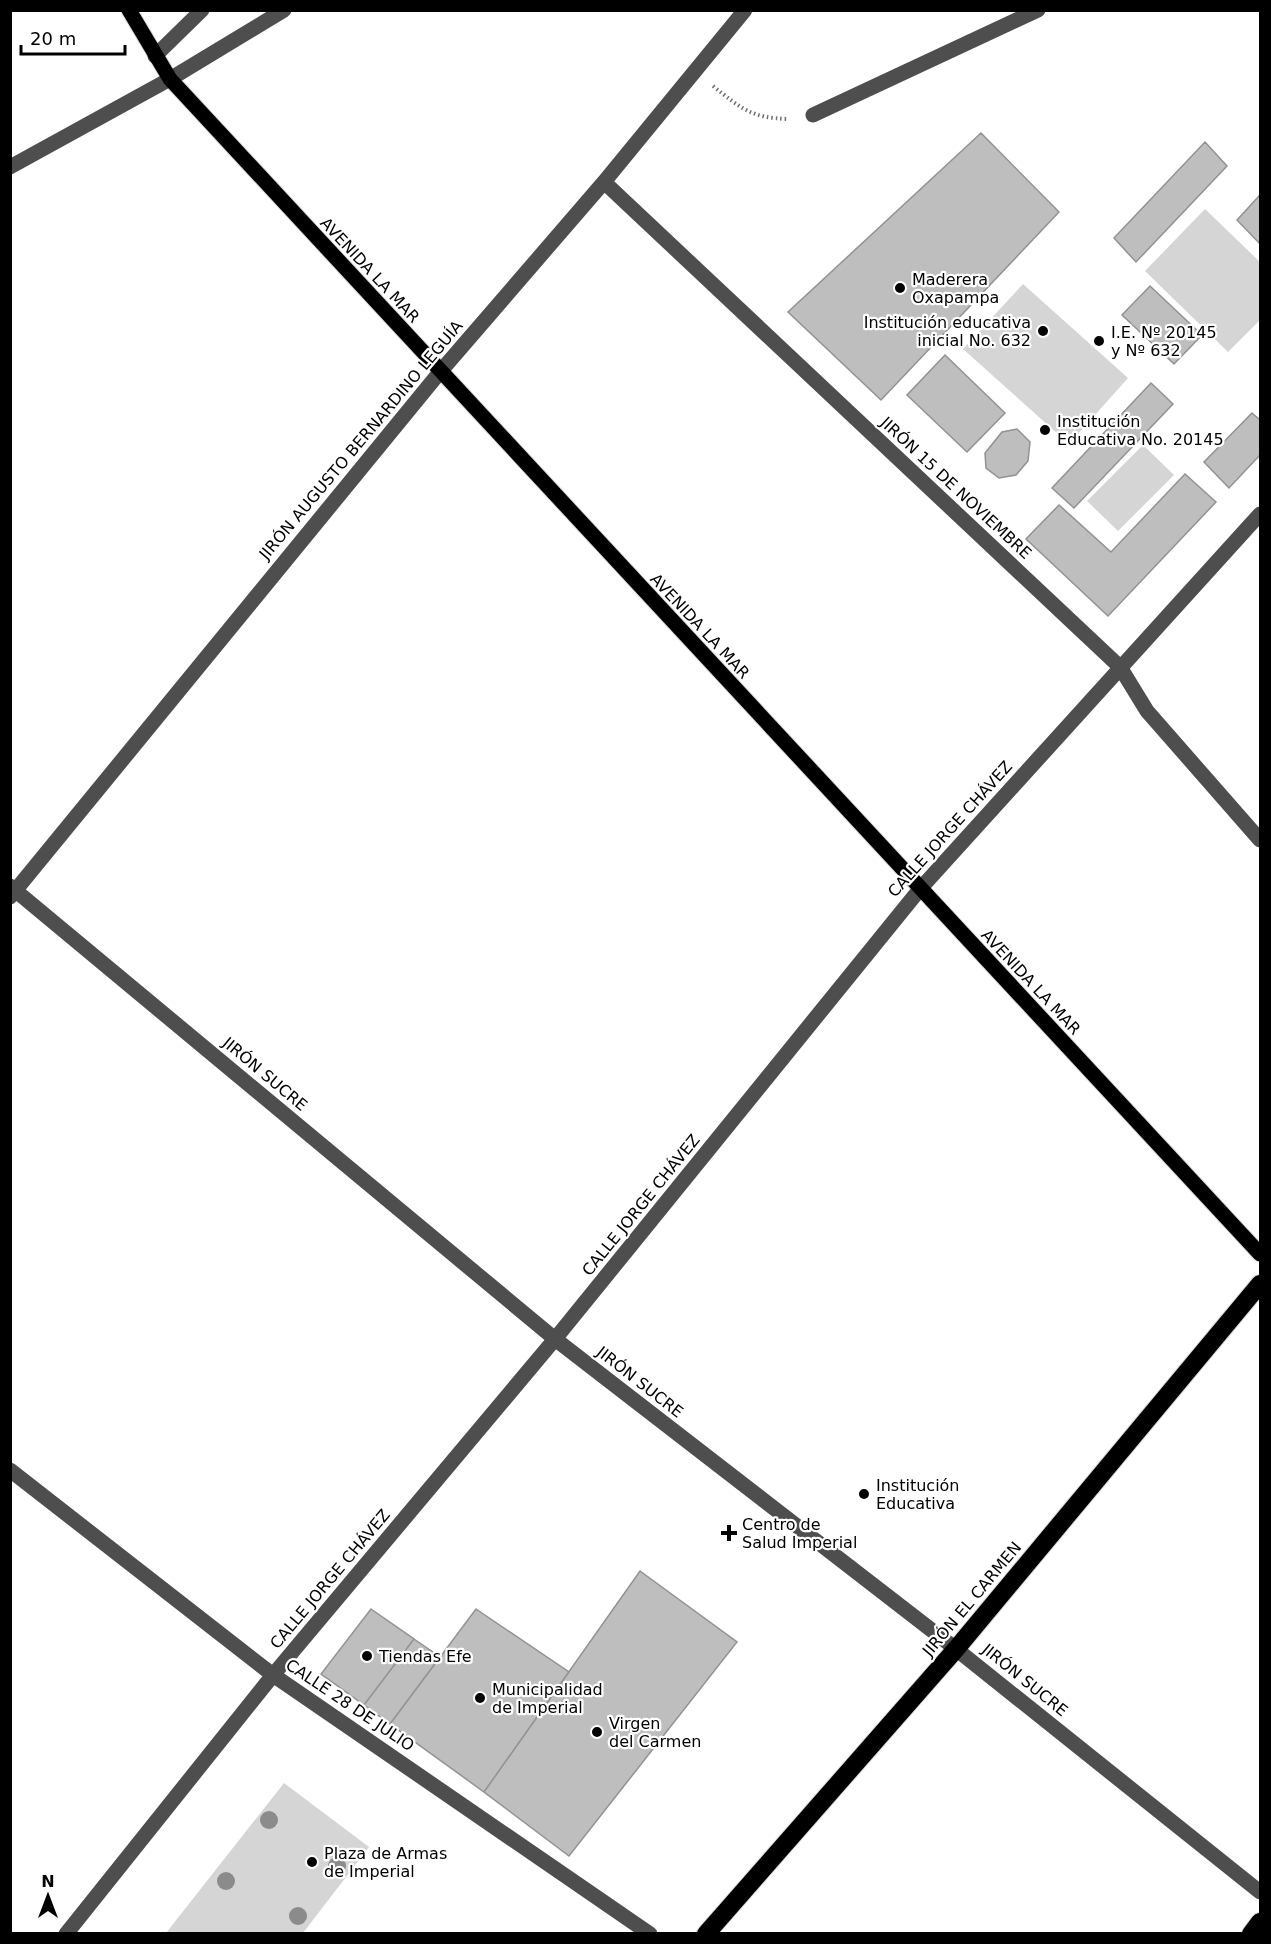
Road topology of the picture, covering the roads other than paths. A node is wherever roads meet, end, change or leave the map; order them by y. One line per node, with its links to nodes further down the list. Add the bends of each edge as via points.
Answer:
1 (129, 10): 6 (main road, AVENIDA LA MAR)
2 (202, 10): 6 (street)
3 (284, 10): 7 (street)
4 (745, 10): 10 (street, JIRÓN AUGUSTO BERNARDINO LEGUÍA)
5 (1038, 10): 8 (street)
6 (155, 56): 7 (main road, AVENIDA LA MAR)
7 (170, 79): 9 (street); 11 (main road, AVENIDA LA MAR)
8 (813, 115)
9 (10, 167)
10 (604, 183): 11 (street, JIRÓN AUGUSTO BERNARDINO LEGUÍA); 13 (street, JIRÓN 15 DE NOVIEMBRE)
11 (440, 372): 15 (main road, AVENIDA LA MAR); 16 (street, JIRÓN AUGUSTO BERNARDINO LEGUÍA)
12 (1260, 514): 13 (street, CALLE JORGE CHÁVEZ)
13 (1120, 667): 14 (street, JIRÓN 15 DE NOVIEMBRE, via 1147,711); 15 (street, CALLE JORGE CHÁVEZ)
14 (1260, 840)
15 (920, 888): 17 (main road, AVENIDA LA MAR); 19 (street, CALLE JORGE CHÁVEZ)
16 (12, 891): 19 (street, JIRÓN SUCRE)
17 (1260, 1254)
18 (1260, 1284): 21 (highway, JIRÓN EL CARMEN)
19 (555, 1339): 21 (street, JIRÓN SUCRE); 22 (street, CALLE JORGE CHÁVEZ)
20 (10, 1470): 22 (street, CALLE 28 DE JULIO)
21 (956, 1649): 23 (street, JIRÓN SUCRE); 27 (highway, JIRÓN EL CARMEN)
22 (273, 1675): 25 (street, CALLE JORGE CHÁVEZ); 26 (street, CALLE 28 DE JULIO)
23 (1260, 1892)
24 (1260, 1922): 28 (highway)
25 (66, 1934)
26 (650, 1934)
27 (706, 1934)
28 (1251, 1934)

